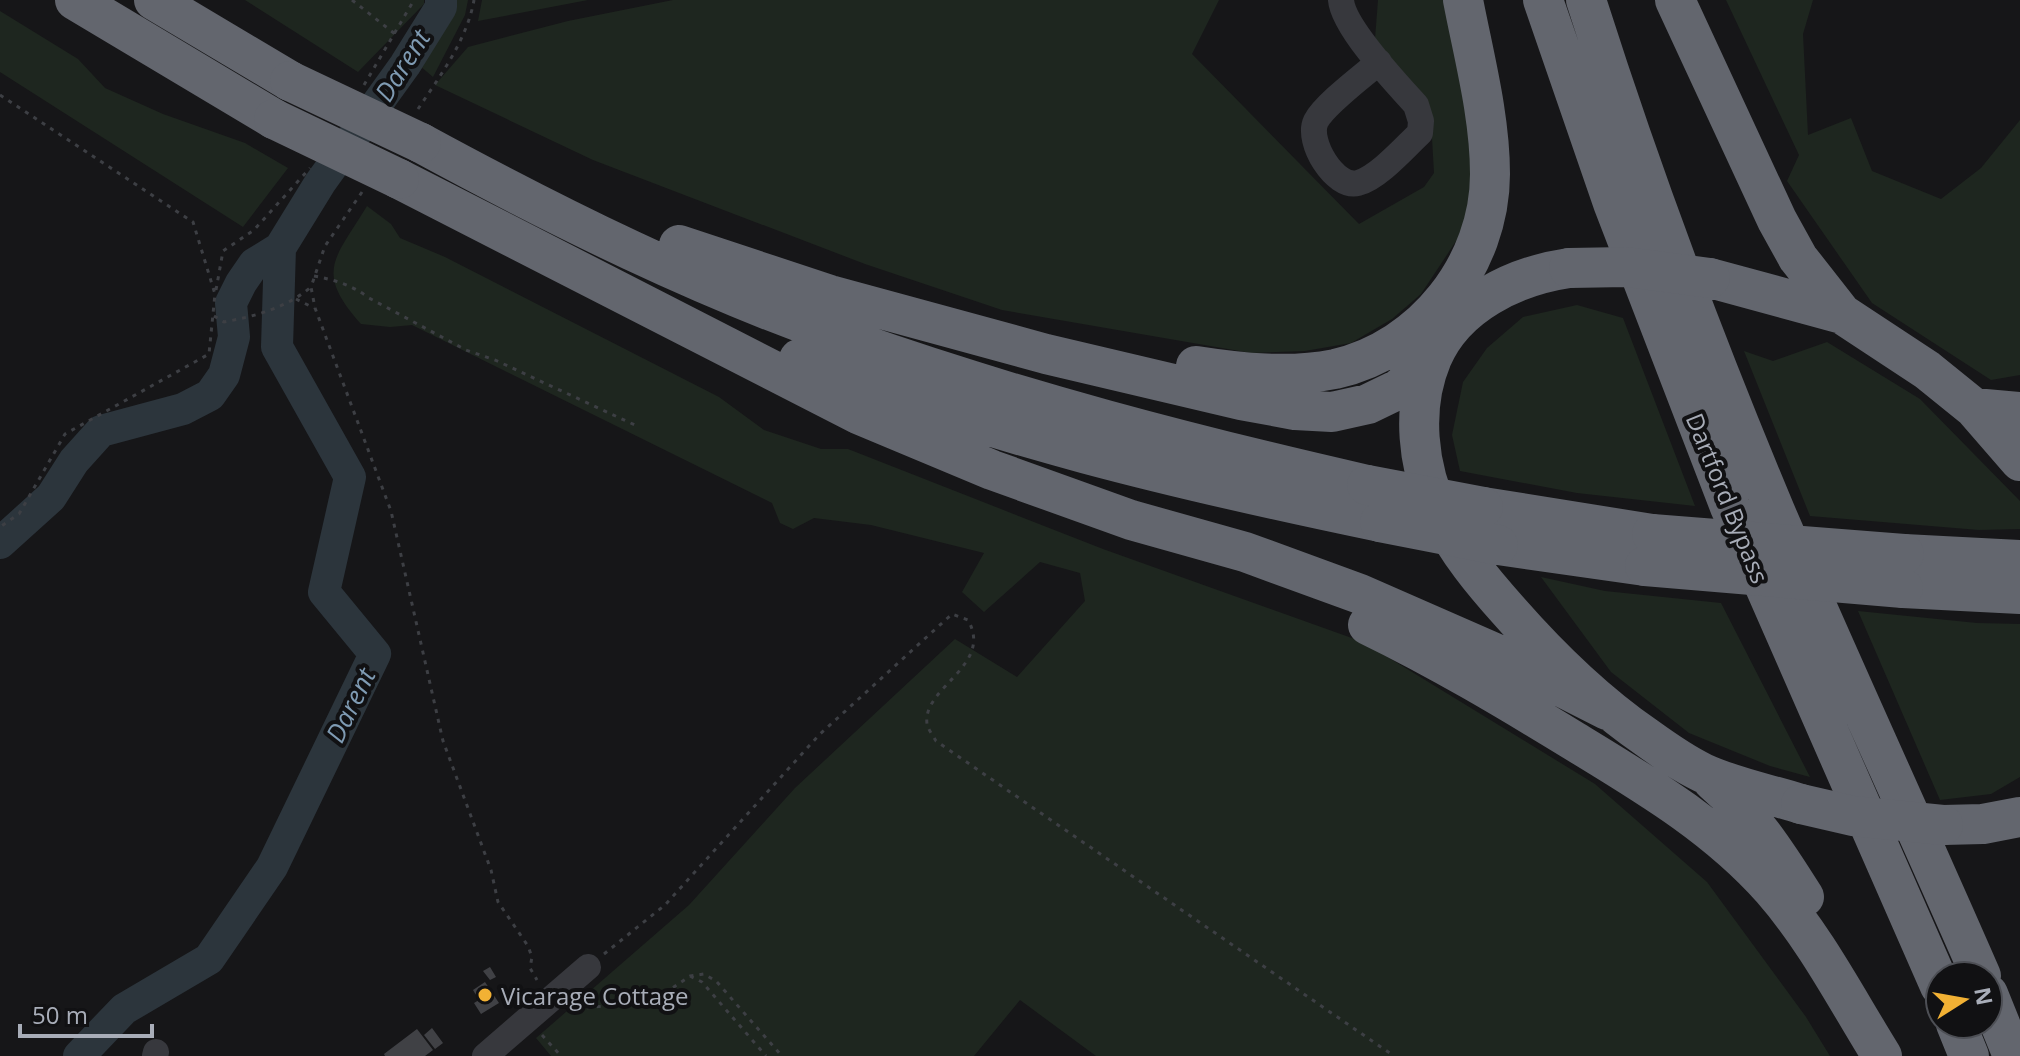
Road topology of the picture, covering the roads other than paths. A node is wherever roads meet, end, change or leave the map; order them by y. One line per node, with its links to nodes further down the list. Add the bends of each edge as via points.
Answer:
1 (75, 0): 11 (highway, bridge, via 383,182)
2 (154, 0): 10 (highway, bridge, via 290,81 419,127)
3 (1341, 0): 9 (street, via 1351,26)
4 (1463, 0): 13 (highway, via 1489,153 1484,222 1471,260 1451,292 1395,344 1366,359 1318,372 1244,373)
5 (1475, 0): 14 (highway, via 1506,124 1513,177 1500,245)
6 (1543, 0): 26 (highway, Dartford Bypass, via 1613,203 1730,507)
7 (1586, 0): 27 (highway, Dartford Bypass, via 1732,405)
8 (1675, 0): 12 (highway, via 1784,233 1809,275)
9 (1379, 62): 9 (street, via 1416,105 1420,133 1363,182 1352,185 1339,179 1319,156 1315,123)
10 (551, 213): 13 (highway, via 674,243 830,295); 19 (highway, bridge, via 767,309 959,377 1151,434 1483,507)
11 (538, 252): 18 (highway, via 858,414); 19 (highway, bridge, via 827,370 1138,468 1498,545)
12 (1842, 314): 14 (highway, bridge, via 1710,278 1626,267 1569,268 1495,291); 15 (highway)
13 (943, 324): 14 (highway, via 1142,377 1316,412 1348,409 1386,396 1413,377)
14 (1446, 336): 23 (highway, via 1426,374 1419,418 1425,476 1441,518 1493,593)
15 (1974, 408): 16 (highway); 17 (highway)
16 (2020, 412)
17 (2020, 461)
18 (1131, 520): 23 (highway, via 1245,552 1360,594); 31 (highway, via 1317,600 1461,673 1706,826 1746,861 1797,920)
19 (1649, 550): 21 (highway, bridge)
20 (2020, 560): 21 (highway)
21 (1904, 571): 22 (highway)
22 (2020, 594)
23 (1607, 710): 24 (highway)
24 (1705, 774): 25 (highway, bridge, via 1853,816 1943,825); 32 (highway, via 1761,831)
25 (2020, 817)
26 (1929, 960)
27 (1974, 960)
28 (588, 967): 30 (street)
29 (2004, 1034): 33 (highway)
30 (495, 1053)
31 (1882, 1056)
32 (1896, 1056)
33 (2013, 1056)

